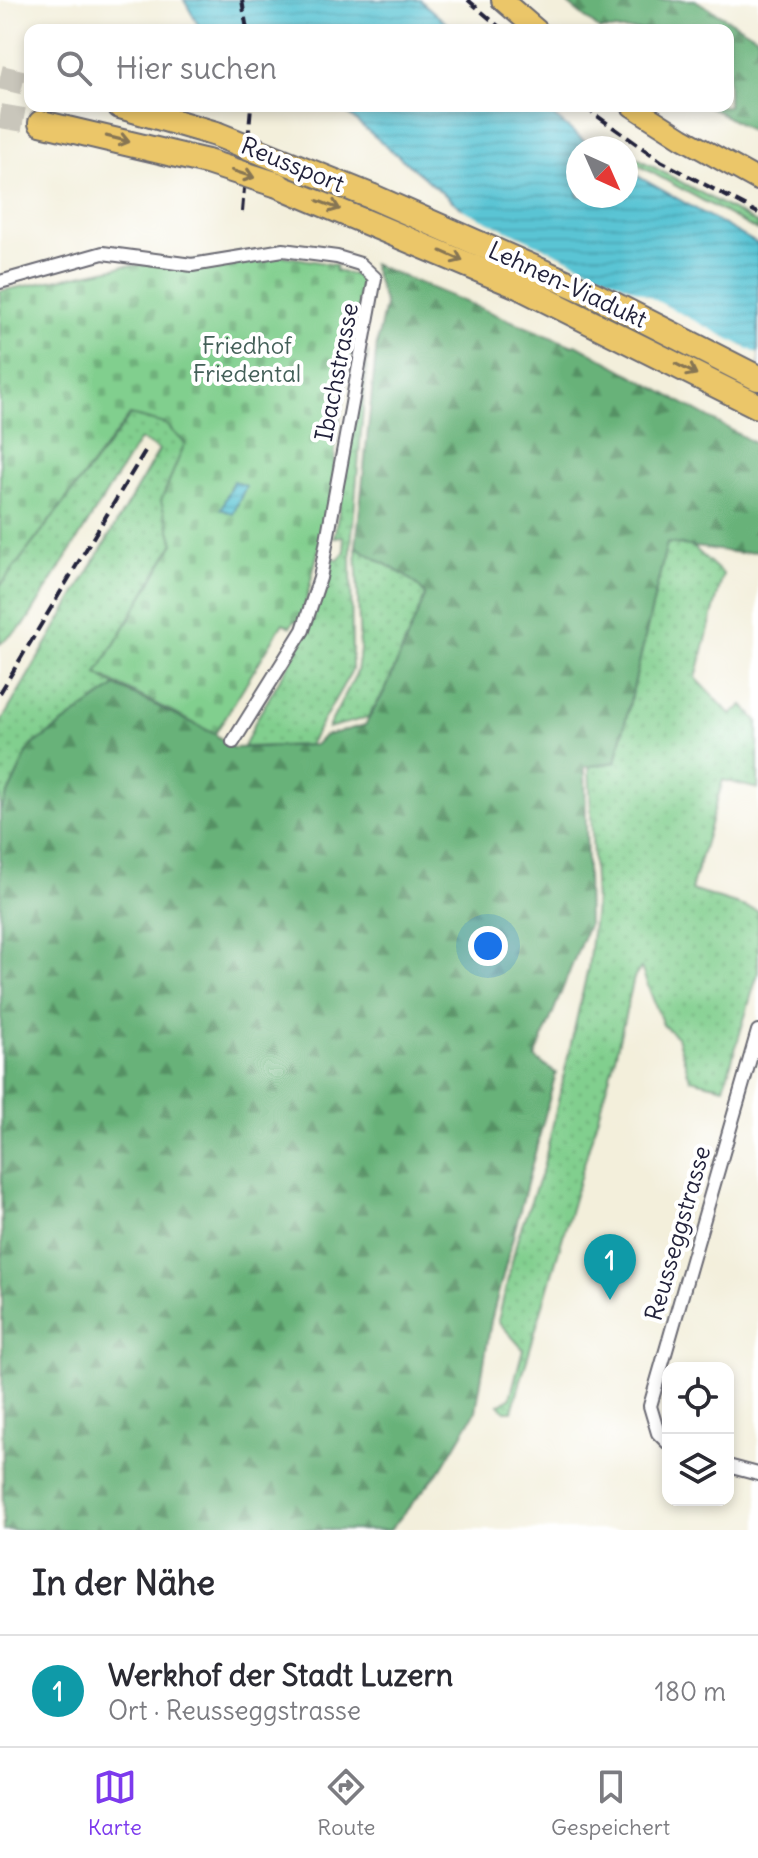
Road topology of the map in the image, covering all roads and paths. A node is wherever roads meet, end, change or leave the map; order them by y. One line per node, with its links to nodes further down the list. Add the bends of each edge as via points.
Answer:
1 (502, 0): 2 (main road)
2 (530, 24)
3 (141, 112): 7 (highway, Reussport, bridge, via 216,134)
4 (641, 112): 6 (main road)
5 (41, 123): 10 (highway, one-way to 10, bridge, via 207,162 278,185 441,251)
6 (758, 180)
7 (373, 197): 9 (highway, Lehnen-Viadukt, via 579,288)
8 (0, 282): 11 (street, Ibachstrasse, via 110,253 192,265 283,250 337,257 372,273 375,289 320,578 303,630)
9 (758, 378)
10 (758, 406)
11 (233, 742)
12 (758, 1031): 13 (street, Reusseggstrasse, via 650,1406)
13 (662, 1437)
14 (734, 1468): 15 (street)
15 (758, 1474)

